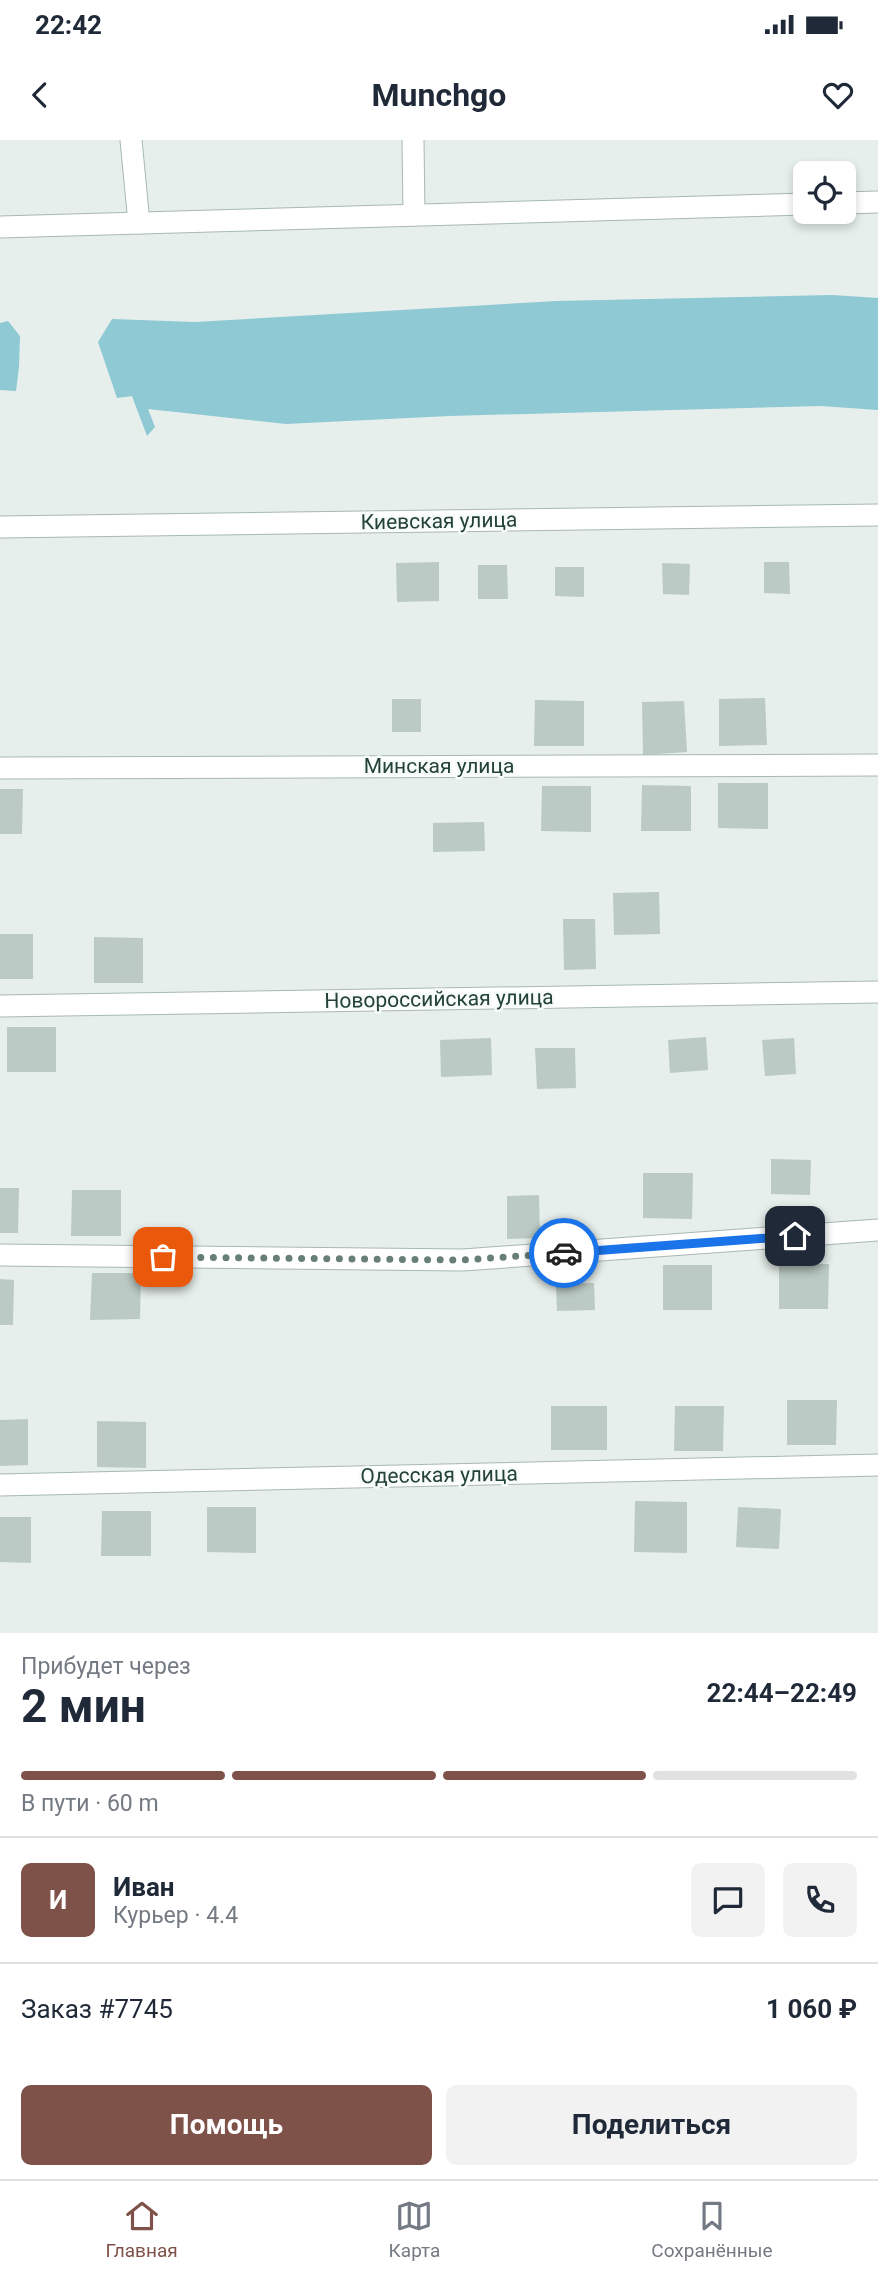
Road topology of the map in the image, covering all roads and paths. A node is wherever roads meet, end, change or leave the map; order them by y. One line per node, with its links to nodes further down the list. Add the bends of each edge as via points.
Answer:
1 (131, 140): 7 (street)
2 (413, 140): 6 (street)
3 (878, 202): 4 (street)
4 (856, 203)
5 (793, 204): 6 (street)
6 (414, 215): 7 (street)
7 (139, 223): 8 (street)
8 (0, 227)
9 (878, 515): 10 (street, Киевская улица)
10 (0, 527)
11 (878, 765): 12 (street, Минская улица)
12 (0, 768)
13 (878, 992): 14 (street, Новороссийская улица)
14 (0, 1006)
15 (878, 1230): 16 (street, via 463,1260)
16 (0, 1255)
17 (878, 1465): 18 (street, Одесская улица)
18 (0, 1485)

